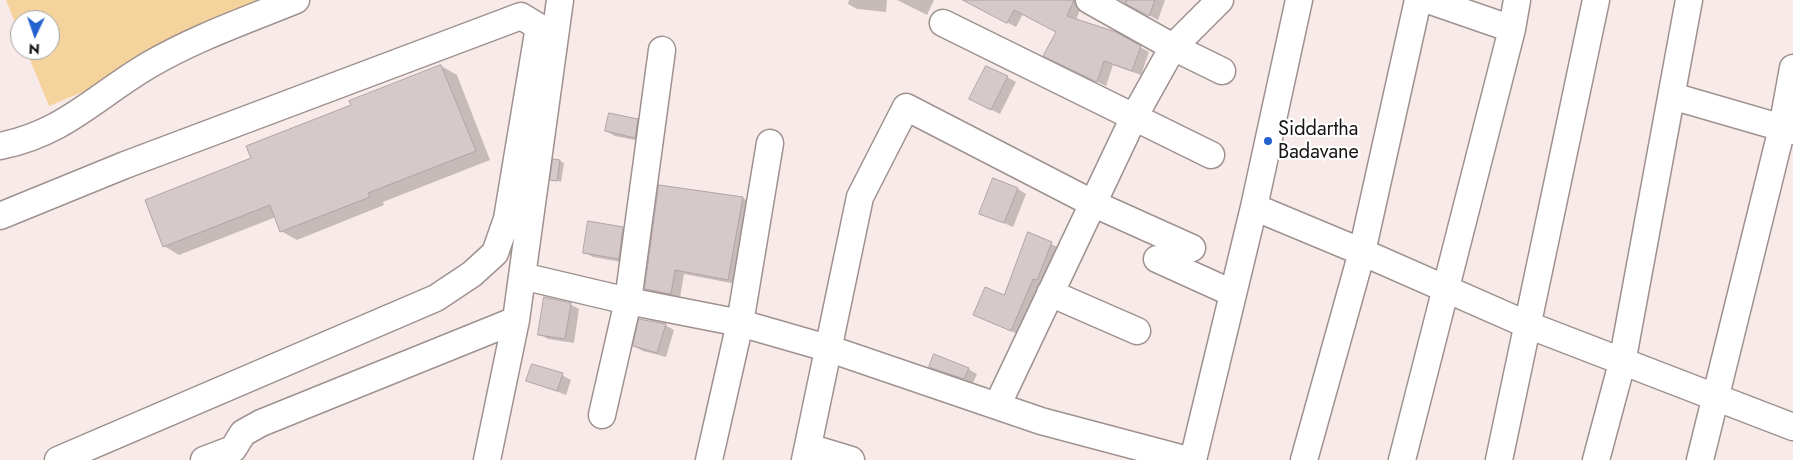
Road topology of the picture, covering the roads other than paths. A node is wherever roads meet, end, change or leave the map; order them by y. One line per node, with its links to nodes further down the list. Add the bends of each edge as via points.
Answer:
1 (296, 0): 21 (street, via 157,61 53,129)
2 (560, 0): 29 (street)
3 (1089, 0): 13 (street)
4 (1220, 0): 13 (street)
5 (1299, 0): 24 (street)
6 (1418, 0): 27 (street)
7 (1428, 0): 12 (street)
8 (1518, 0): 12 (street)
9 (1596, 0): 36 (street)
10 (1689, 0): 17 (street)
11 (943, 23): 18 (street)
12 (1512, 29): 30 (street)
13 (1173, 47): 16 (street); 18 (street)
14 (662, 50): 33 (street)
15 (1793, 68): 19 (street)
16 (1222, 71)
17 (1672, 96): 19 (street); 39 (street)
18 (1134, 118): 22 (street); 23 (street)
19 (1788, 130): 40 (street)
20 (770, 143): 35 (street)
21 (0, 146)
22 (1211, 156)
23 (1092, 203): 26 (street); 31 (street); 38 (street, via 906,107 860,197)
24 (1254, 207): 27 (street); 32 (street)
25 (0, 216): 46 (street, via 125,165 520,16 539,27 507,219 496,253 484,264 436,298)
26 (1192, 248)
27 (1362, 252): 30 (street); 53 (street)
28 (1157, 258): 32 (street)
29 (522, 276): 33 (street); 34 (street)
30 (1447, 290): 36 (street); 54 (street)
31 (1050, 293): 37 (street); 41 (street)
32 (1232, 293): 52 (street)
33 (628, 301): 35 (street); 42 (street)
34 (516, 320): 44 (street, via 261,422 243,434); 48 (street)
35 (740, 323): 38 (street); 49 (street)
36 (1528, 325): 39 (street); 55 (street)
37 (1137, 331)
38 (827, 348): 41 (street); 45 (street)
39 (1622, 363): 40 (street); 56 (street)
40 (1715, 398): 43 (street); 57 (street)
41 (997, 406): 51 (street)
42 (602, 415)
43 (1793, 427)
44 (232, 454): 47 (street)
45 (807, 454): 50 (street)
46 (58, 460)
47 (204, 460)
48 (487, 460)
49 (709, 460)
50 (851, 460)
51 (1188, 460)
52 (1193, 460)
53 (1304, 460)
54 (1402, 460)
55 (1499, 460)
56 (1596, 460)
57 (1700, 460)

